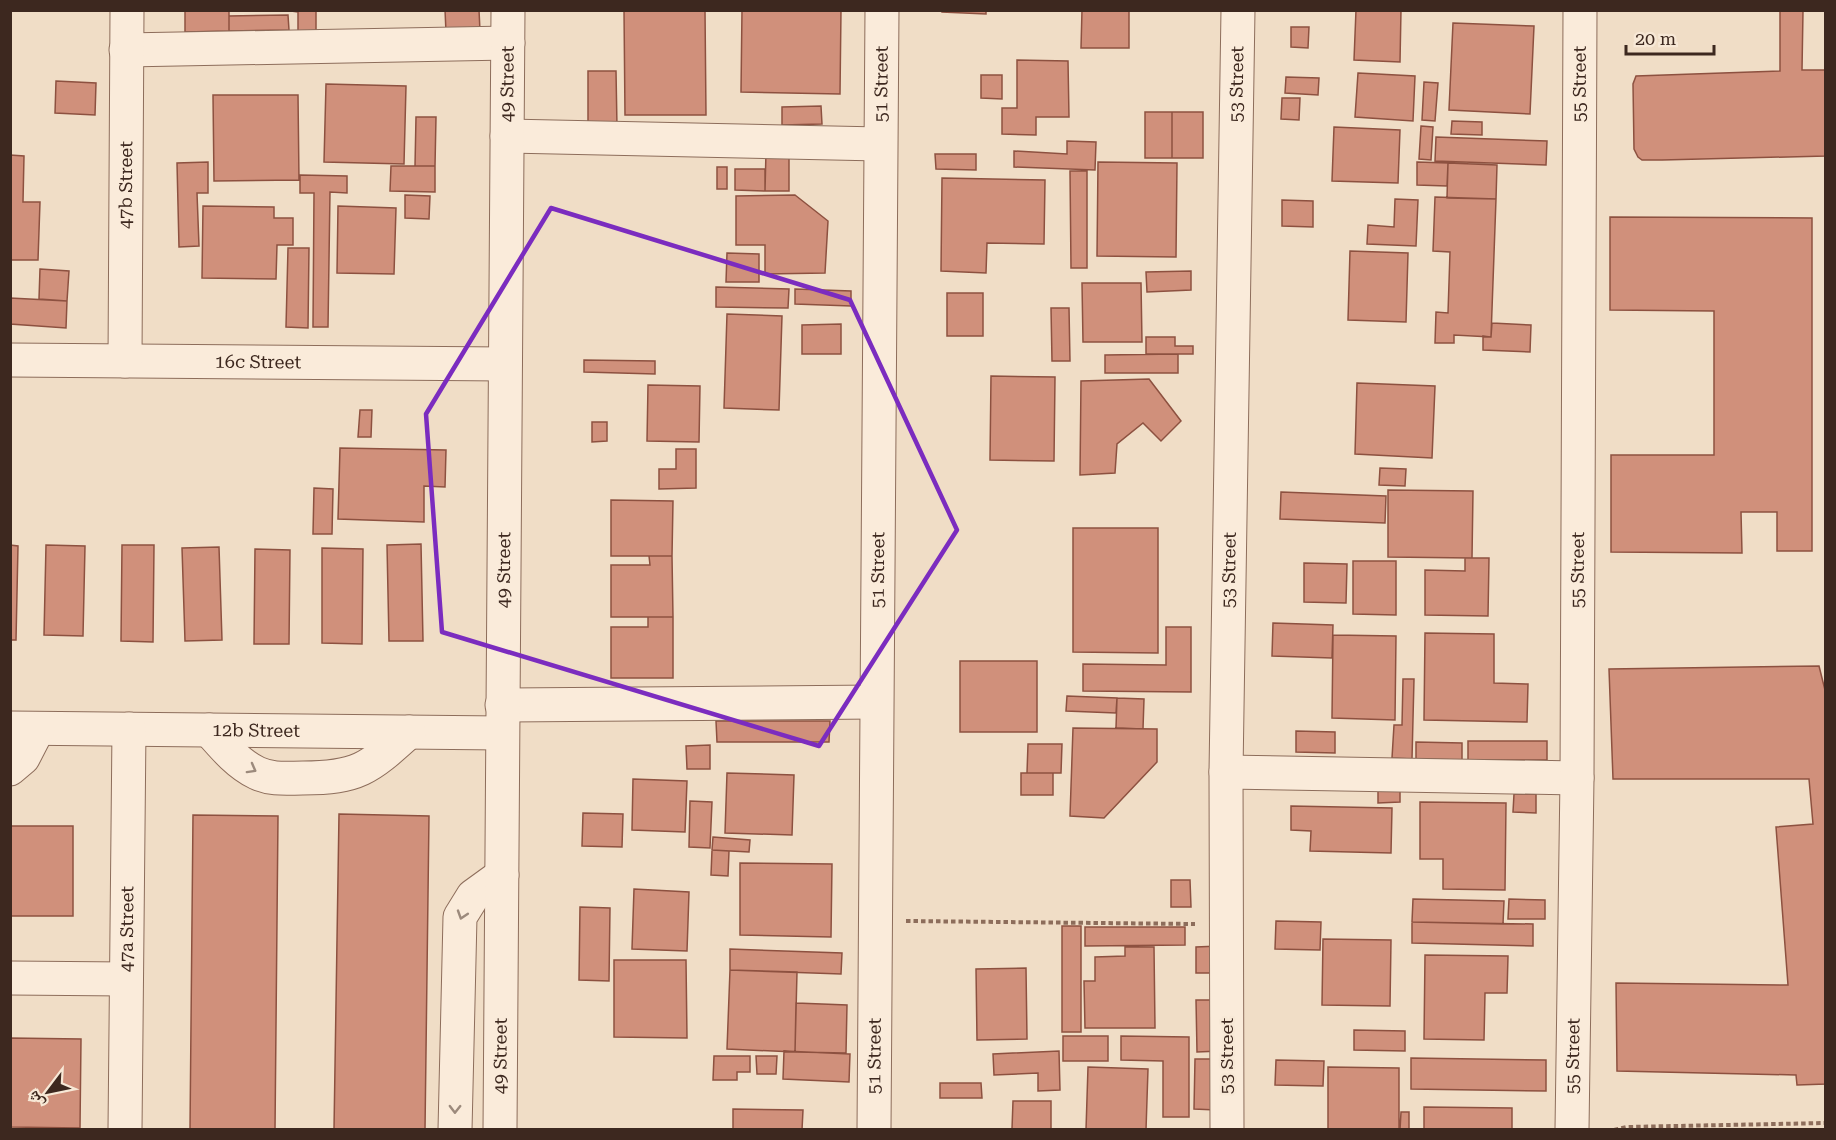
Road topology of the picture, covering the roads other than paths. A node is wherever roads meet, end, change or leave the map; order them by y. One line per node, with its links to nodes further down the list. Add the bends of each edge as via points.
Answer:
1 (127, 10): 7 (street, 47b Street)
2 (508, 10): 6 (street, 49 Street)
3 (882, 10): 9 (street, 51 Street)
4 (1238, 10): 20 (street, 53 Street)
5 (1580, 10): 21 (street, 55 Street)
6 (508, 43): 7 (street); 8 (street, 49 Street)
7 (126, 50): 11 (street, 47b Street)
8 (507, 136): 9 (street); 12 (street, 49 Street)
9 (880, 144): 13 (street, 51 Street)
10 (10, 360): 11 (street, 16c Street)
11 (125, 361): 12 (street, 16c Street)
12 (505, 364): 14 (street, 49 Street)
13 (876, 702): 14 (street, 12b Street); 28 (street, 51 Street)
14 (502, 719): 18 (street, 12b Street); 22 (street, 49 Street)
15 (24, 728): 16 (street, 12b Street); 19 (street, via 23,758)
16 (129, 729): 17 (street, 12b Street); 24 (street, 47a Street)
17 (209, 730): 18 (street, 12b Street); 18 (street, one-way to 18, via 243,764 272,778 337,778 354,773 371,765)
18 (409, 732)
19 (10, 769)
20 (1226, 772): 21 (street); 29 (street, 53 Street)
21 (1577, 778): 30 (street, 55 Street)
22 (502, 875): 26 (street, one-way to 26, via 473,896 460,917); 27 (street, 49 Street)
23 (10, 978): 24 (street)
24 (126, 979): 25 (street, 47a Street)
25 (125, 1130)
26 (455, 1130)
27 (500, 1130)
28 (874, 1130)
29 (1227, 1130)
30 (1572, 1130)

